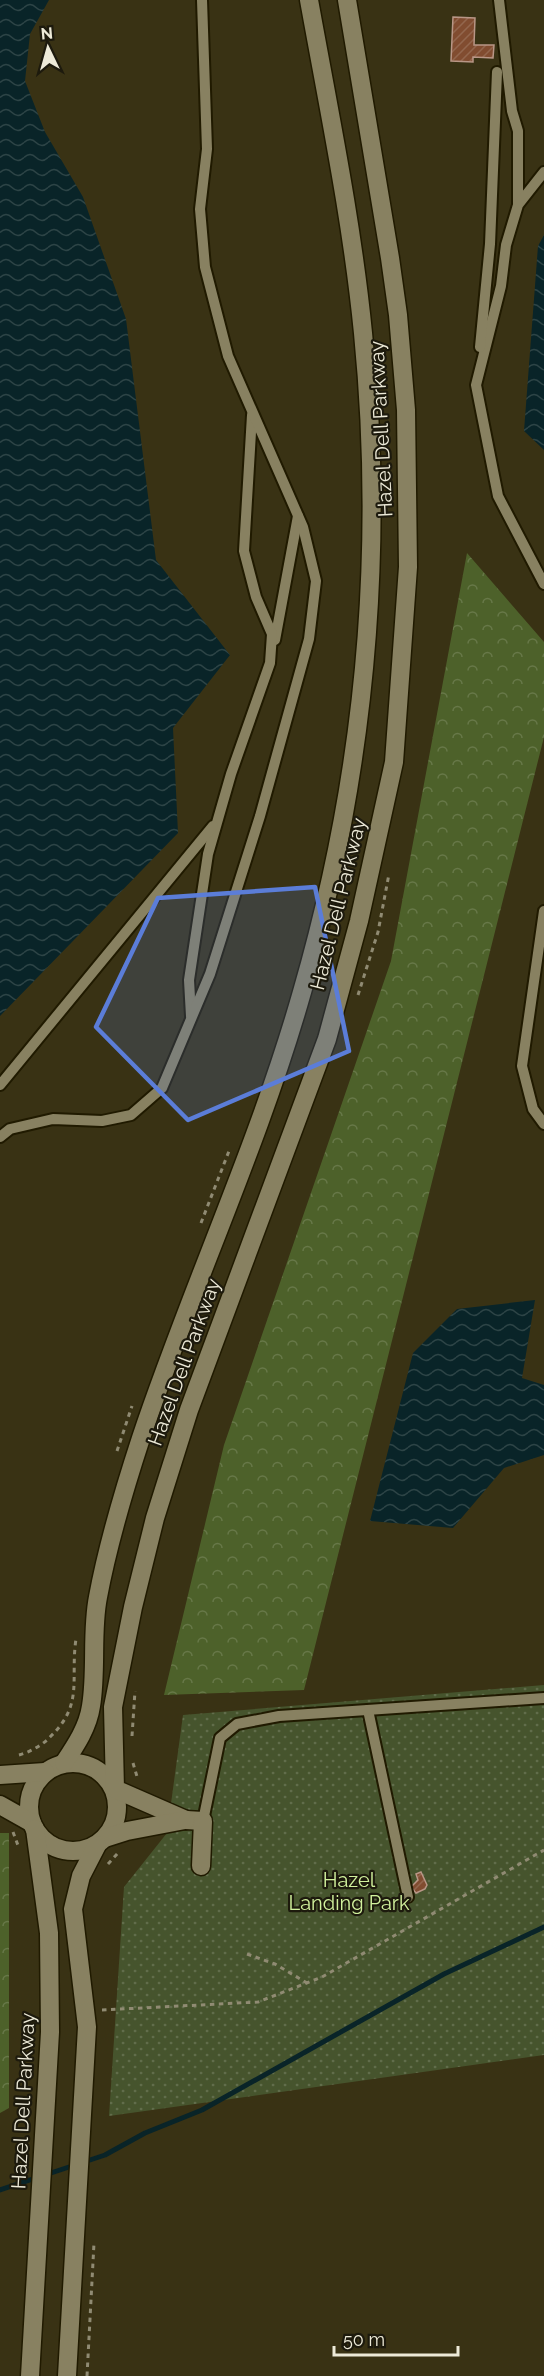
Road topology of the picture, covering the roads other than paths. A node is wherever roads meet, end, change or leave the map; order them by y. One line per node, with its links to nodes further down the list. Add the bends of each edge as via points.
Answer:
1 (202, 0): 9 (lane, via 207,149 200,209 205,267 228,356)
2 (309, 0): 21 (main road, Hazel Dell Parkway, via 348,220 369,408 372,561 360,718 333,874 303,991 129,1477 97,1602 91,1705 86,1725)
3 (347, 0): 24 (main road, Hazel Dell Parkway, via 390,258 405,400 408,549 394,762 359,921 327,1039 189,1410 155,1518 113,1707)
4 (499, 0): 7 (lane, via 512,111 518,131)
5 (497, 72): 8 (lane, via 490,244)
6 (544, 172): 7 (lane)
7 (518, 205): 8 (lane)
8 (476, 385): 11 (lane, via 498,496)
9 (253, 412): 10 (lane); 12 (lane, via 244,551 256,597 272,634)
10 (298, 516): 12 (lane); 15 (lane, via 316,581 309,639 260,816 210,974)
11 (544, 584)
12 (270, 663): 13 (lane)
13 (218, 820): 15 (lane, via 208,854 189,980); 16 (lane)
14 (544, 911): 17 (lane, via 522,1066 533,1109)
15 (192, 1018): 18 (lane, via 162,1088 131,1115 102,1121 53,1119 10,1129)
16 (0, 1085)
17 (544, 1124)
18 (0, 1137)
19 (544, 1698): 20 (lane)
20 (368, 1710): 26 (lane, via 279,1716 237,1724 220,1738); 30 (lane)
21 (64, 1763): 22 (main road); 24 (main road, via 94,1767)
22 (45, 1772): 23 (main road); 27 (main road, via 37,1780 29,1801)
23 (0, 1775)
24 (115, 1789): 26 (main road); 28 (main road, via 118,1811 112,1829)
25 (0, 1805): 27 (main road)
26 (195, 1820): 28 (main road, via 127,1831); 29 (main road)
27 (33, 1826): 28 (main road, via 48,1844 67,1851 87,1849); 31 (main road, Hazel Dell Parkway, via 49,1933 50,2032)
28 (101, 1842): 32 (main road, via 81,1876 73,1909 87,2027)
29 (201, 1866)
30 (408, 1897)
31 (30, 2376)
32 (67, 2376)

